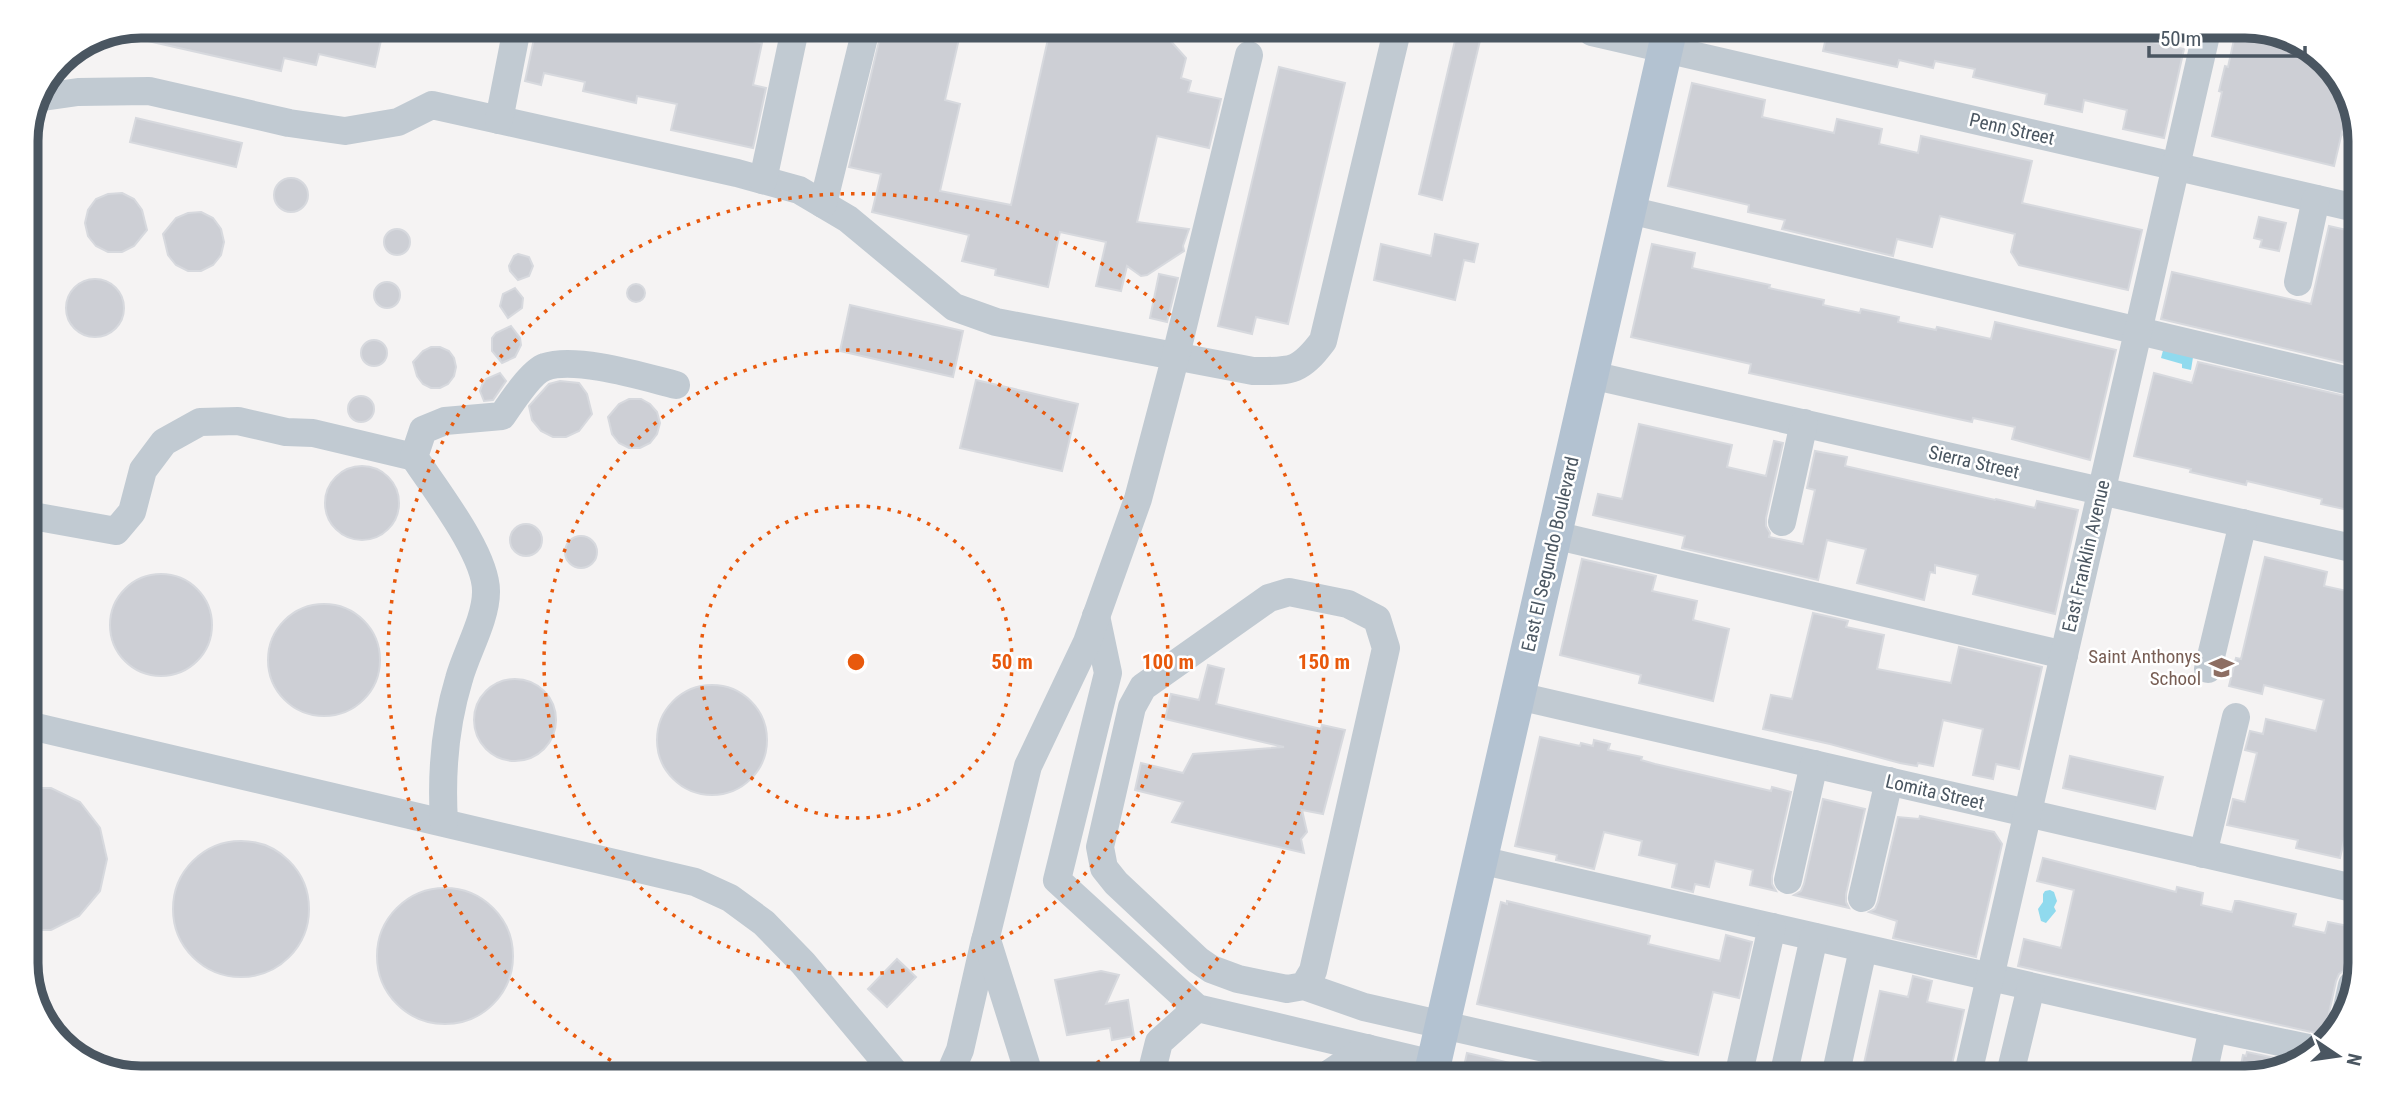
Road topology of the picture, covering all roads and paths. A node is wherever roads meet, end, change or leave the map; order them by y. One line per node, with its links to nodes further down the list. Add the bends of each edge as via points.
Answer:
1 (515, 38): 10 (street)
2 (790, 38): 12 (street)
3 (864, 38): 14 (street)
4 (1396, 38): 19 (street, via 1323,341 1309,361 1289,371 1253,371)
5 (1642, 38): 7 (street, Penn Street)
6 (2205, 38): 11 (street, East Franklin Avenue)
7 (1667, 41): 11 (street, Penn Street); 16 (main road, East El Segundo Boulevard)
8 (1249, 55): 19 (street)
9 (49, 96): 10 (street, via 149,91 345,131 398,122 432,105)
10 (499, 120): 12 (street)
11 (2176, 167): 13 (street, Penn Street); 18 (street, East Franklin Avenue)
12 (763, 180): 14 (street, via 799,190)
13 (2316, 199): 15 (street, Penn Street); 17 (street)
14 (823, 204): 19 (street, via 848,219 954,307 996,322)
15 (2348, 206)
16 (1629, 210): 18 (street); 20 (main road, East El Segundo Boulevard)
17 (2298, 282)
18 (2138, 331): 21 (street); 25 (street, East Franklin Avenue)
19 (1176, 355): 31 (street, via 1138,499)
20 (1591, 374): 23 (street, Sierra Street); 29 (main road, East El Segundo Boulevard)
21 (2348, 381)
22 (676, 385): 24 (street, via 574,364 544,367 502,416 445,421 423,430)
23 (1804, 423): 25 (street, Sierra Street); 27 (street)
24 (414, 457): 26 (street, via 313,433 238,421 200,422 164,442 143,470 132,512 116,531); 40 (street, via 466,537 482,569 486,593 447,728)
25 (2101, 491): 28 (street, Sierra Street); 32 (street, East Franklin Avenue)
26 (39, 517)
27 (1782, 522)
28 (2243, 523): 30 (street, Sierra Street); 33 (street)
29 (1554, 535): 32 (street); 34 (main road, East El Segundo Boulevard)
30 (2348, 547)
31 (1096, 617): 47 (street, via 1028,766); 53 (street, via 1108,673 1057,880)
32 (2064, 654): 39 (street, East Franklin Avenue)
33 (2208, 669)
34 (1518, 696): 37 (street, Lomita Street); 42 (main road, East El Segundo Boulevard)
35 (2236, 717): 41 (street)
36 (39, 728): 40 (street)
37 (1814, 764): 38 (street, Lomita Street); 43 (street)
38 (1889, 781): 39 (street, Lomita Street); 45 (street)
39 (2028, 813): 41 (street, Lomita Street); 50 (street, East Franklin Avenue)
40 (444, 822): 58 (street, via 695,882 730,898 764,923 803,963)
41 (2203, 854): 44 (street, Lomita Street)
42 (1480, 860): 46 (street); 54 (main road, East El Segundo Boulevard)
43 (1788, 880)
44 (2348, 887)
45 (1862, 898)
46 (1772, 927): 48 (street); 66 (street)
47 (986, 937): 59 (street); 60 (street)
48 (1814, 937): 49 (street); 67 (street)
49 (1863, 949): 50 (street); 68 (street)
50 (1990, 978): 52 (street); 69 (street, East Franklin Avenue)
51 (1304, 986): 51 (street, via 1313,971 1385,648 1377,619 1348,604 1289,592 1269,598 1143,687 1132,707 1100,847 1104,868 1116,883 1205,965 1238,979 1287,989); 54 (street, via 1364,1007)
52 (2031, 987): 55 (street); 70 (street)
53 (1197, 1009): 57 (street); 61 (street, via 1159,1042)
54 (1443, 1025): 64 (main road, East El Segundo Boulevard); 65 (street)
55 (2213, 1028): 56 (street); 71 (street)
56 (2303, 1047)
57 (1367, 1048): 62 (street); 63 (street)
58 (889, 1066)
59 (953, 1066)
60 (1026, 1066)
61 (1153, 1066)
62 (1340, 1066)
63 (1420, 1066)
64 (1433, 1066)
65 (1597, 1066)
66 (1740, 1066)
67 (1785, 1066)
68 (1837, 1066)
69 (1970, 1066)
70 (2012, 1066)
71 (2205, 1066)

